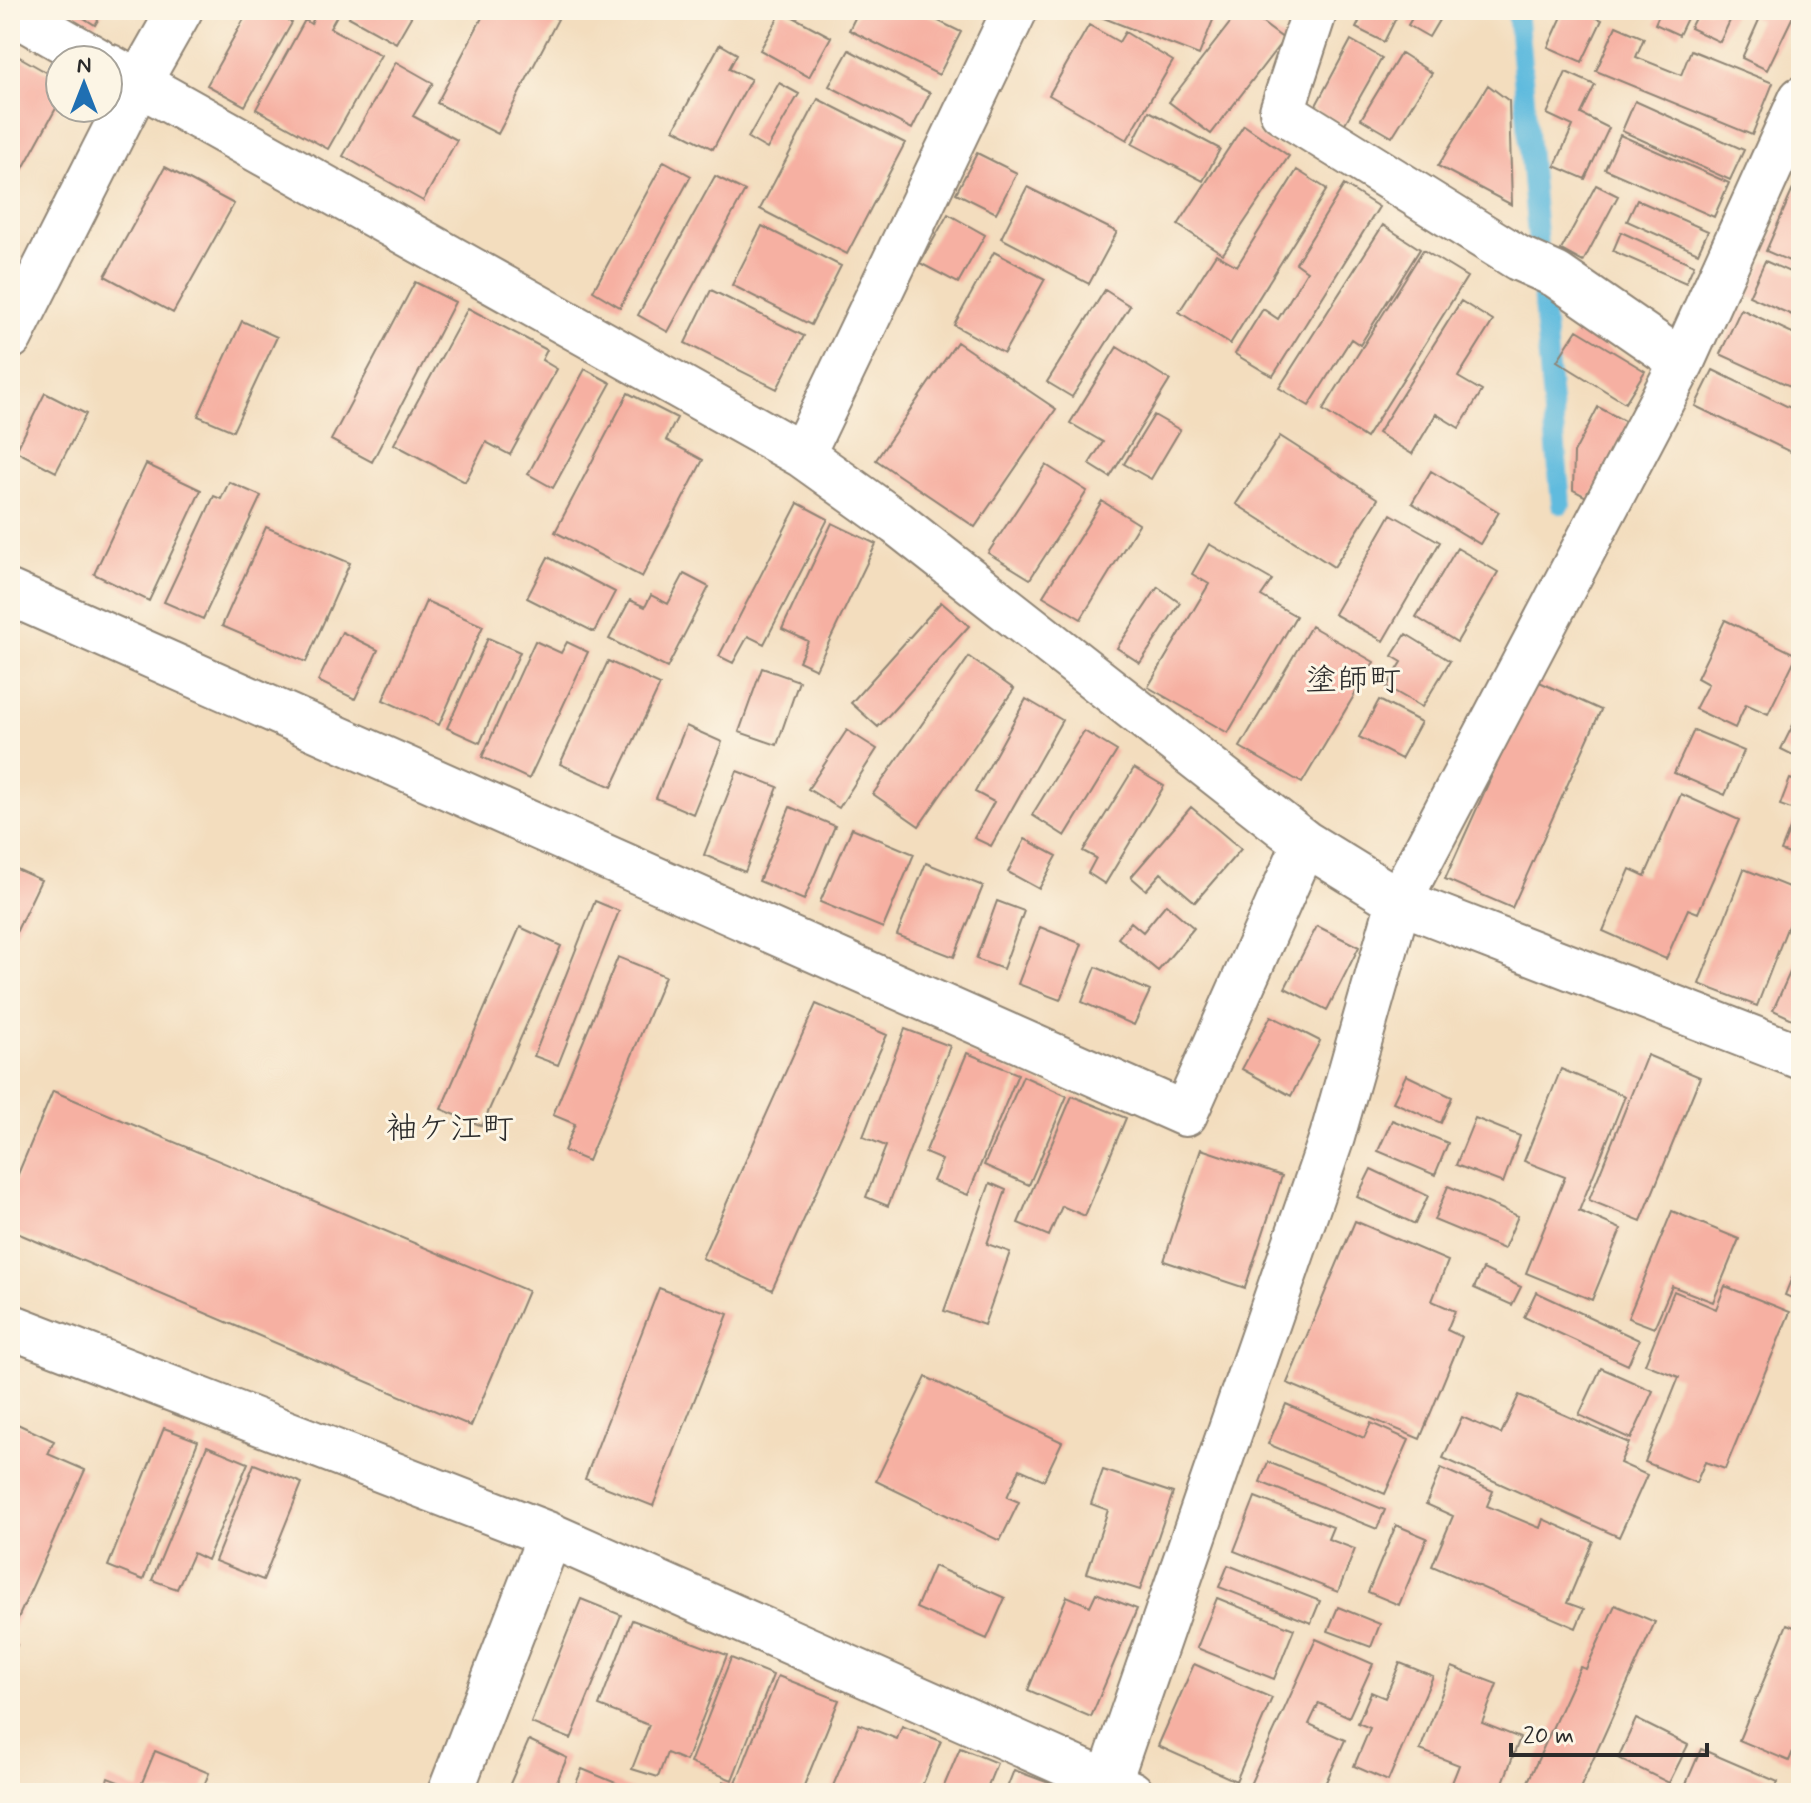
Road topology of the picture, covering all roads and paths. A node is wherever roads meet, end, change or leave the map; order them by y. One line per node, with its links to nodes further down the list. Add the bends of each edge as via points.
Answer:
1 (10, 10): 5 (street)
2 (180, 10): 6 (street)
3 (1015, 10): 12 (street)
4 (1315, 10): 11 (street, via 1282,111 1537,266)
5 (69, 44)
6 (124, 74)
7 (124, 76): 12 (street)
8 (1801, 99): 11 (street)
9 (102, 124): 10 (street)
10 (10, 337)
11 (1682, 362): 15 (street)
12 (802, 455): 14 (street, via 897,523)
13 (10, 593): 14 (street, via 1185,1114)
14 (1305, 843): 15 (street)
15 (1399, 901): 16 (street); 19 (street, via 1332,1137)
16 (1801, 1057)
17 (10, 1326): 18 (street)
18 (550, 1535): 19 (street); 20 (street)
19 (1115, 1790)
20 (450, 1793)

